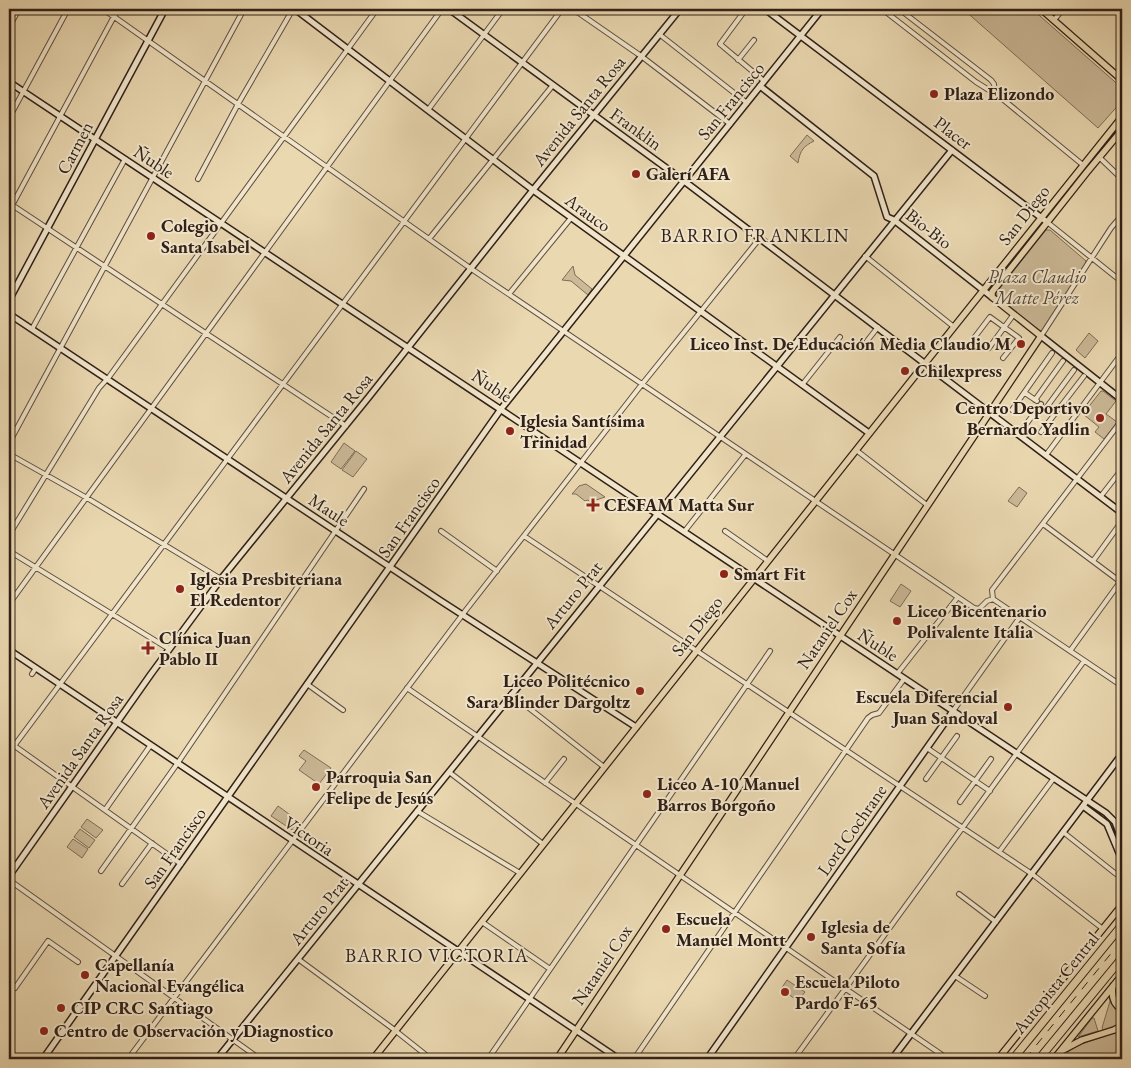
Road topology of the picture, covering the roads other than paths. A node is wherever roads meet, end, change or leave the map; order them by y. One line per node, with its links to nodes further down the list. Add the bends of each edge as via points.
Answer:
1 (19, 9): 24 (street)
2 (68, 9): 41 (street)
3 (103, 9): 22 (street)
4 (118, 9): 22 (street)
5 (166, 9): 28 (street, Carmen)
6 (244, 9): 35 (street)
7 (294, 9): 30 (street, Arauco); 44 (street)
8 (377, 9): 30 (street)
9 (442, 9): 36 (street)
10 (449, 9): 25 (street, Franklin)
11 (503, 9): 25 (street)
12 (562, 9): 33 (street)
13 (573, 9): 31 (street)
14 (680, 9): 26 (street, Avenida Santa Rosa)
15 (746, 9): 32 (street, via 720,43)
16 (765, 9): 27 (street, Placer)
17 (822, 9): 27 (street, San Francisco)
18 (882, 9): 42 (street)
19 (899, 9): 42 (street, via 991,80)
20 (1041, 9): 23 (main road)
21 (1064, 9): 23 (street)
22 (114, 16): 28 (street); 47 (street)
23 (1054, 20): 34 (main road)
24 (9, 28)
25 (484, 34): 33 (street, Franklin); 45 (street)
26 (659, 34): 31 (street, Avenida Santa Rosa); 43 (street)
27 (801, 36): 37 (street, San Francisco); 55 (street, Placer)
28 (148, 40): 35 (street); 54 (street, Carmen)
29 (754, 40): 32 (street)
30 (348, 49): 36 (street, Arauco); 52 (street)
31 (641, 56): 46 (street, Avenida Santa Rosa); 50 (street)
32 (738, 60): 37 (street)
33 (522, 62): 39 (street, Franklin); 53 (street)
34 (1122, 80)
35 (206, 81): 44 (street); 61 (street)
36 (390, 81): 45 (street, Arauco); 60 (street)
37 (764, 81): 40 (street, San Francisco)
38 (9, 82): 41 (street, Ñuble)
39 (553, 84): 46 (street, Franklin); 58 (street)
40 (760, 86): 43 (street, San Francisco); 71 (street, Bio-Bio, via 874,176 885,215)
41 (23, 92): 47 (street, Ñuble); 49 (street)
42 (995, 94): 59 (street)
43 (747, 102): 50 (street, San Francisco)
44 (238, 104): 52 (street); 62 (street)
45 (428, 110): 53 (street, Arauco)
46 (594, 114): 64 (street, Franklin); 65 (street, Avenida Santa Rosa)
47 (60, 116): 54 (street, Ñuble); 66 (street)
48 (1122, 117): 59 (main road, San Diego)
49 (9, 118)
50 (730, 124): 64 (street, San Francisco)
51 (1122, 130): 56 (main road, San Diego)
52 (284, 137): 60 (street); 74 (street)
53 (465, 138): 58 (street, Arauco); 72 (street)
54 (95, 140): 57 (street, Ñuble); 75 (street, Carmen)
55 (952, 150): 69 (street, Placer); 71 (street, Arturo Prat)
56 (1099, 157): 63 (street); 73 (main road, San Diego)
57 (125, 159): 61 (street, Ñuble); 78 (street)
58 (493, 160): 65 (street, Arauco); 77 (street)
59 (1083, 165): 69 (main road, San Diego)
60 (328, 167): 72 (street); 79 (street)
61 (153, 178): 74 (street, Ñuble); 83 (street)
62 (198, 179)
63 (1122, 179)
64 (684, 181): 76 (street, Franklin); 80 (street, San Francisco)
65 (533, 190): 70 (street, Arauco); 84 (street, Avenida Santa Rosa)
66 (10, 204): 67 (street); 75 (street)
67 (9, 211)
68 (1122, 215): 82 (street, Nataniel Cox)
69 (1041, 217): 73 (street, Placer); 86 (main road, San Diego)
70 (571, 218): 80 (street, Arauco); 87 (street)
71 (894, 220): 81 (street, Arturo Prat); 86 (street, Bio-Bio)
72 (404, 221): 77 (street); 92 (street)
73 (1047, 222): 82 (street, Placer); 89 (main road, San Diego, via 992,292)
74 (221, 223): 79 (street, Ñuble); 91 (street)
75 (47, 228): 78 (street); 90 (street, Carmen)
76 (760, 238): 88 (street, Franklin); 93 (street)
77 (430, 239): 84 (street)
78 (76, 248): 83 (street); 99 (street)
79 (265, 252): 92 (street, Ñuble); 101 (street)
80 (624, 256): 93 (street, Arauco); 100 (street, San Francisco)
81 (865, 256): 88 (street, Arturo Prat); 97 (street)
82 (1092, 259): 85 (street, Placer); 102 (street, Nataniel Cox)
83 (105, 266): 91 (street); 106 (street)
84 (470, 268): 87 (street); 107 (street, Avenida Santa Rosa)
85 (1122, 282)
86 (983, 290): 89 (street, Bio-Bio); 97 (main road, San Diego)
87 (510, 294): 100 (street)
88 (834, 294): 96 (street, Franklin); 114 (street, Arturo Prat)
89 (992, 297): 95 (main road, Bio-Bio)
90 (9, 300)
91 (162, 304): 101 (street); 117 (street)
92 (342, 304): 107 (street, Ñuble); 119 (street)
93 (701, 312): 114 (street, Arauco); 120 (street)
94 (9, 314): 99 (street, Maule)
95 (1014, 314): 98 (street); 102 (main road, Bio-Bio)
96 (878, 327): 105 (street); 113 (street, Franklin)
97 (954, 327): 113 (main road, San Diego)
98 (1004, 327): 104 (street, via 990,317); 108 (street); 111 (street, via 1018,338)
99 (32, 329): 106 (street, Maule)
100 (564, 331): 120 (street); 129 (street, San Francisco)
101 (206, 333): 119 (street); 128 (street)
102 (1041, 336): 118 (street, Bio-Bio); 131 (main road, Nataniel Cox)
103 (840, 337): 121 (street)
104 (974, 338)
105 (867, 341)
106 (60, 348): 117 (street, Maule); 139 (street)
107 (408, 348): 129 (street, Ñuble); 134 (street, Avenida Santa Rosa)
108 (989, 348)
109 (1052, 353): 122 (street)
110 (1122, 353): 118 (street)
111 (1003, 358)
112 (1063, 361): 124 (street)
113 (925, 363): 131 (street, Franklin); 136 (main road, San Diego)
114 (776, 366): 121 (street, Arauco); 138 (street, Arturo Prat)
115 (1074, 370): 127 (street)
116 (1084, 376): 132 (street)
117 (106, 379): 128 (street, Maule); 147 (street)
118 (1101, 382): 123 (street, Bio-Bio); 125 (street, Bio-Bio); 143 (street)
119 (283, 383): 134 (street); 144 (street)
120 (642, 384): 138 (street); 145 (street)
121 (802, 385): 136 (street, Arauco)
122 (1024, 393): 124 (street); 130 (street)
123 (1122, 396)
124 (1035, 400): 126 (street)
125 (1122, 400)
126 (1041, 404): 127 (street); 137 (street)
127 (1046, 408): 132 (street)
128 (151, 409): 144 (street, Maule); 151 (street)
129 (501, 409): 145 (street, Ñuble); 171 (street, San Francisco)
130 (1012, 410)
131 (989, 412): 137 (street, Franklin); 154 (main road, Nataniel Cox)
132 (1055, 414): 135 (street)
133 (1122, 420): 148 (street)
134 (346, 426): 152 (street, Avenida Santa Rosa)
135 (1041, 432)
136 (869, 433): 140 (main road, San Diego)
137 (1019, 434): 143 (street, Franklin)
138 (719, 437): 142 (street); 156 (street, Arturo Prat)
139 (9, 443)
140 (856, 450): 153 (main road, San Diego); 154 (street)
141 (9, 454): 147 (street)
142 (745, 455): 153 (street); 162 (street)
143 (1046, 455): 148 (street, Franklin)
144 (227, 459): 152 (street, Maule); 165 (street)
145 (580, 462): 156 (street, Ñuble); 164 (street)
146 (1122, 469): 150 (street)
147 (46, 476): 151 (street); 163 (street)
148 (1078, 479): 150 (street, Franklin); 158 (street)
149 (364, 490): 159 (street)
150 (1101, 496): 155 (street, Franklin)
151 (87, 498): 165 (street); 170 (street)
152 (287, 499): 159 (street, Maule); 173 (street, Avenida Santa Rosa)
153 (815, 502): 167 (street); 168 (main road, San Diego)
154 (928, 505): 167 (main road, Nataniel Cox)
155 (1122, 513)
156 (656, 514): 162 (street, Ñuble); 176 (street, Arturo Prat)
157 (1122, 521): 169 (street)
158 (1043, 524): 169 (street); 178 (street, via 992,590)
159 (336, 531): 171 (street, Maule); 218 (street)
160 (441, 531): 172 (street)
161 (725, 531): 168 (street)
162 (684, 532): 174 (street, Ñuble)
163 (9, 536)
164 (524, 536): 172 (street); 176 (street)
165 (164, 544): 173 (street); 180 (street)
166 (9, 551): 170 (street)
167 (894, 555): 177 (street); 183 (main road, Nataniel Cox)
168 (768, 561): 174 (main road, San Diego)
169 (1093, 561): 175 (street)
170 (36, 567): 179 (street); 180 (street)
171 (390, 567): 181 (street, Maule); 195 (street, San Francisco)
172 (497, 571): 181 (street)
173 (221, 579): 184 (street, Avenida Santa Rosa)
174 (754, 579): 183 (street, Ñuble); 186 (main road, San Diego)
175 (1121, 582): 187 (street)
176 (599, 585): 186 (street); 190 (street, Arturo Prat)
177 (958, 597): 178 (street, via 979,609); 193 (street)
178 (993, 599): 182 (street)
179 (9, 604)
180 (112, 614): 184 (street); 197 (street)
181 (463, 615): 190 (street, Maule); 199 (street)
182 (1020, 617): 187 (street); 202 (street, Lord Cochrane)
183 (840, 636): 193 (street, Ñuble); 203 (main road, Nataniel Cox)
184 (169, 649): 204 (street, Avenida Santa Rosa)
185 (9, 650): 191 (street, Victoria)
186 (697, 650): 196 (street); 205 (main road, San Diego)
187 (1070, 650): 189 (street)
188 (770, 651): 196 (street)
189 (1084, 660): 198 (street); 213 (street)
190 (536, 663): 200 (street, Arturo Prat); 205 (street, Maule)
191 (36, 668): 192 (street); 197 (street, Victoria)
192 (32, 674)
193 (897, 674): 194 (street, Ñuble)
194 (904, 678): 202 (street, Ñuble); 212 (street, via 881,711 869,717)
195 (308, 684): 201 (street); 228 (street, San Francisco)
196 (747, 684): 203 (street); 244 (street)
197 (59, 685): 204 (street, Victoria); 209 (street)
198 (1122, 686)
199 (407, 688): 206 (street); 241 (street)
200 (511, 694): 206 (street, Arturo Prat); 219 (street)
201 (343, 710)
202 (953, 711): 211 (street, Lord Cochrane); 213 (street, Ñuble)
203 (789, 712): 212 (street); 252 (main road, Nataniel Cox)
204 (117, 723): 210 (street, Victoria); 225 (street, Avenida Santa Rosa)
205 (636, 727): 219 (main road, San Diego)
206 (477, 736): 220 (street, Arturo Prat); 224 (street)
207 (957, 736): 215 (street)
208 (9, 742): 209 (street)
209 (14, 746): 225 (street)
210 (150, 746): 218 (street, Victoria); 233 (street)
211 (927, 748): 215 (street); 226 (street, Lord Cochrane)
212 (846, 750): 226 (street); 258 (street)
213 (1018, 754): 221 (street, Ñuble); 227 (street)
214 (1122, 754): 229 (street)
215 (941, 758): 222 (street); 223 (street)
216 (564, 759): 224 (street)
217 (991, 759): 223 (street)
218 (177, 764): 228 (street, Victoria); 236 (street)
219 (604, 767): 231 (main road, San Diego)
220 (449, 772): 234 (street, Arturo Prat); 243 (street)
221 (1054, 778): 229 (street, Ñuble); 245 (street)
222 (926, 779)
223 (975, 781): 227 (street); 230 (street)
224 (545, 783): 231 (street)
225 (73, 786): 233 (street); 253 (street, Avenida Santa Rosa)
226 (900, 786): 237 (street); 263 (street, Lord Cochrane)
227 (990, 791): 237 (street)
228 (227, 798): 241 (street, Victoria); 247 (street, San Francisco)
229 (1087, 800): 232 (street); 238 (street, Ñuble, via 1109,815)
230 (960, 802)
231 (575, 804): 243 (main road, San Diego); 244 (street)
232 (1083, 806): 239 (street); 246 (street, via 1107,824)
233 (105, 810): 236 (street)
234 (417, 811): 249 (street); 255 (street, Arturo Prat)
235 (1122, 823): 238 (street)
236 (132, 828): 242 (street); 248 (street)
237 (964, 828): 245 (street); 274 (street)
238 (1118, 829): 240 (street, Ñuble)
239 (1063, 832): 250 (street); 251 (street)
240 (1122, 840)
241 (292, 841): 255 (street, Victoria); 276 (street)
242 (152, 843): 247 (street); 254 (street)
243 (544, 844): 249 (main road, San Diego)
244 (636, 846): 252 (street); 269 (street)
245 (999, 852): 250 (street)
246 (1122, 860)
247 (181, 864): 265 (street, San Francisco)
248 (101, 871)
249 (520, 873): 259 (main road, San Diego)
250 (1032, 874): 260 (street); 262 (street)
251 (1116, 874)
252 (680, 875): 258 (street); 281 (main road, Nataniel Cox)
253 (9, 878): 265 (street)
254 (122, 884)
255 (358, 885): 264 (street, Victoria); 267 (street, Arturo Prat)
256 (959, 894): 260 (street)
257 (1122, 905): 262 (main road)
258 (734, 913): 263 (street); 296 (street)
259 (482, 922): 264 (main road, San Diego); 269 (street)
260 (996, 922): 271 (street)
261 (1122, 925): 284 (highway, Autopista Central)
262 (1103, 930): 300 (main road)
263 (785, 947): 274 (street); 297 (street, Lord Cochrane)
264 (458, 952): 277 (street, Victoria); 280 (main road, San Diego)
265 (116, 956): 276 (street); 287 (street, San Francisco)
266 (1122, 958): 303 (highway, Autopista Central)
267 (298, 959): 280 (street); 283 (street, Arturo Prat)
268 (78, 962): 272 (street, via 48,941 15,988)
269 (550, 969): 277 (street)
270 (1122, 975): 273 (main road)
271 (956, 976): 275 (street); 282 (street)
272 (9, 983)
273 (1114, 985): 278 (main road, via 1113,1000); 285 (main road)
274 (845, 989): 282 (street); 298 (street)
275 (985, 996)
276 (174, 998): 283 (street); 288 (street)
277 (529, 999): 281 (street, Victoria); 293 (street)
278 (1122, 1010)
279 (1122, 1026): 285 (main road, via 1082,1040)
280 (396, 1031): 291 (main road, San Diego); 292 (street)
281 (576, 1031): 294 (main road, Nataniel Cox); 295 (street, Victoria)
282 (911, 1035): 286 (street); 299 (street)
283 (233, 1039): 289 (street, Arturo Prat); 290 (street)
284 (1028, 1041): 301 (highway); 302 (highway, Autopista Central)
285 (1060, 1052): 304 (main road)
286 (944, 1058)
287 (43, 1059)
288 (128, 1059)
289 (217, 1059)
290 (260, 1059)
291 (373, 1059)
292 (431, 1059)
293 (488, 1059)
294 (557, 1059)
295 (619, 1059)
296 (634, 1059)
297 (707, 1059)
298 (794, 1059)
299 (892, 1059)
300 (998, 1059)
301 (1007, 1059)
302 (1013, 1059)
303 (1039, 1059)
304 (1054, 1059)

